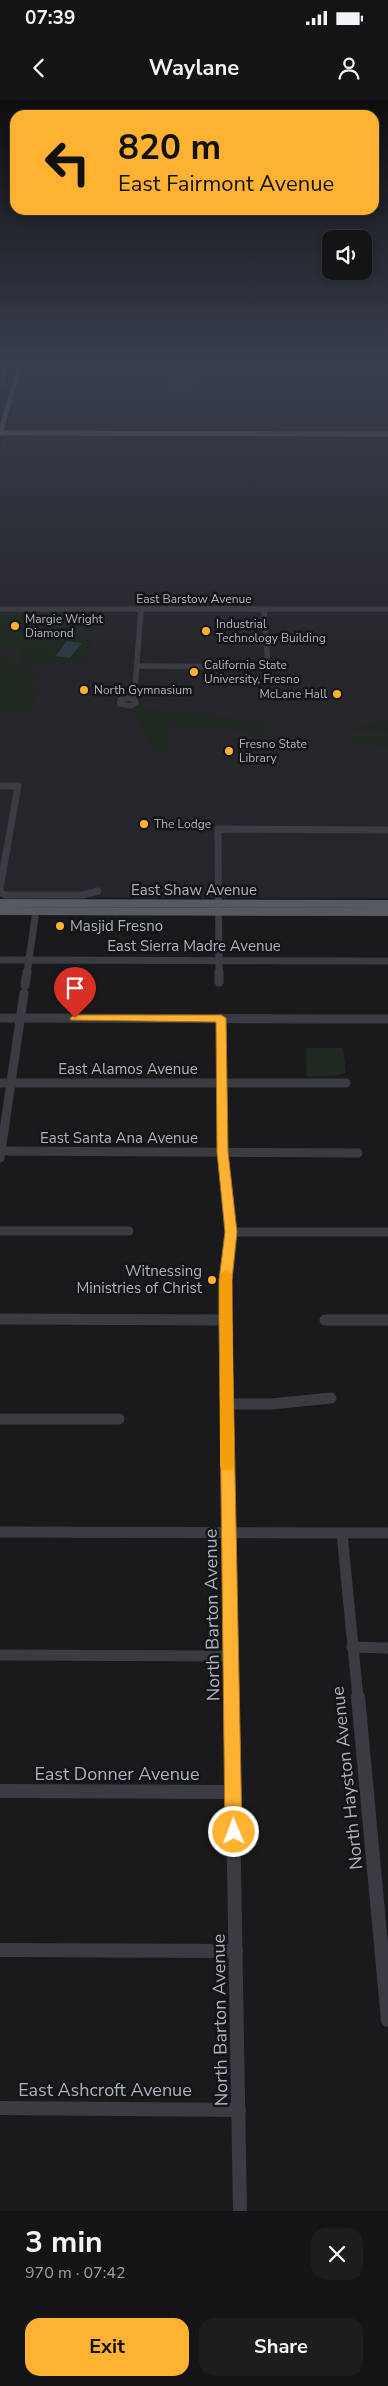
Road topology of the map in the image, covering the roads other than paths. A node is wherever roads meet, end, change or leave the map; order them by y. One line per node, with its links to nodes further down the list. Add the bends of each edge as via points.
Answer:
1 (0, 609): 2 (street, East Barstow Avenue)
2 (141, 609): 3 (street, East Barstow Avenue); 5 (street)
3 (264, 609): 4 (street, East Barstow Avenue); 5 (street, via 268,666)
4 (388, 609)
5 (137, 666): 6 (street)
6 (132, 698)
7 (0, 786): 9 (street, via 18,786)
8 (388, 830): 15 (street, via 218,829)
9 (0, 888)
10 (98, 891): 11 (street, via 83,895 5,895)
11 (0, 892)
12 (0, 903): 13 (main road, East Shaw Avenue)
13 (105, 903): 15 (main road, East Shaw Avenue); 17 (main road, via 44,907)
14 (388, 904): 15 (main road, East Shaw Avenue)
15 (218, 908): 17 (main road, East Shaw Avenue); 18 (main road, East Shaw Avenue); 21 (street)
16 (0, 911): 17 (main road, East Shaw Avenue)
17 (36, 911): 20 (street)
18 (388, 912)
19 (0, 960): 20 (street, East Sierra Madre Avenue)
20 (29, 960): 21 (street, East Sierra Madre Avenue); 24 (street)
21 (219, 960): 22 (street, East Sierra Madre Avenue); 23 (street)
22 (388, 961)
23 (219, 982)
24 (24, 989): 26 (street)
25 (0, 1018): 26 (street)
26 (20, 1018): 27 (street); 32 (street)
27 (221, 1018): 28 (street); 29 (street, North Barton Avenue)
28 (388, 1019)
29 (222, 1082): 31 (street, East Alamos Avenue); 32 (street, East Alamos Avenue); 33 (street, North Barton Avenue)
30 (0, 1083): 32 (street, East Alamos Avenue)
31 (346, 1083)
32 (11, 1084): 35 (street)
33 (223, 1152): 34 (street, East Santa Ana Avenue); 35 (street, East Santa Ana Avenue); 38 (street, North Barton Avenue)
34 (358, 1153)
35 (0, 1154)
36 (0, 1231): 37 (street)
37 (129, 1231)
38 (231, 1232): 39 (street); 41 (street, North Barton Avenue, via 225,1280)
39 (388, 1232)
40 (0, 1319): 41 (street)
41 (225, 1320): 45 (street, North Barton Avenue)
42 (325, 1320): 43 (street)
43 (388, 1320)
44 (331, 1398): 45 (street, via 271,1404)
45 (226, 1404): 49 (street, North Barton Avenue)
46 (0, 1419): 47 (street)
47 (118, 1419)
48 (0, 1532): 49 (street)
49 (228, 1533): 50 (street); 55 (street, North Barton Avenue)
50 (342, 1533): 51 (street); 52 (street, North Hayston Avenue)
51 (388, 1533)
52 (352, 1647): 53 (street); 60 (street, North Hayston Avenue)
53 (388, 1648)
54 (0, 1655): 55 (street)
55 (231, 1656): 57 (street, North Barton Avenue)
56 (0, 1791): 57 (street, East Donner Avenue)
57 (233, 1792): 59 (street, North Barton Avenue)
58 (0, 1950): 59 (street)
59 (236, 1951): 62 (street, North Barton Avenue)
60 (388, 2020)
61 (0, 2108): 62 (street, East Ashcroft Avenue)
62 (239, 2110): 63 (street, North Barton Avenue)
63 (240, 2211)

